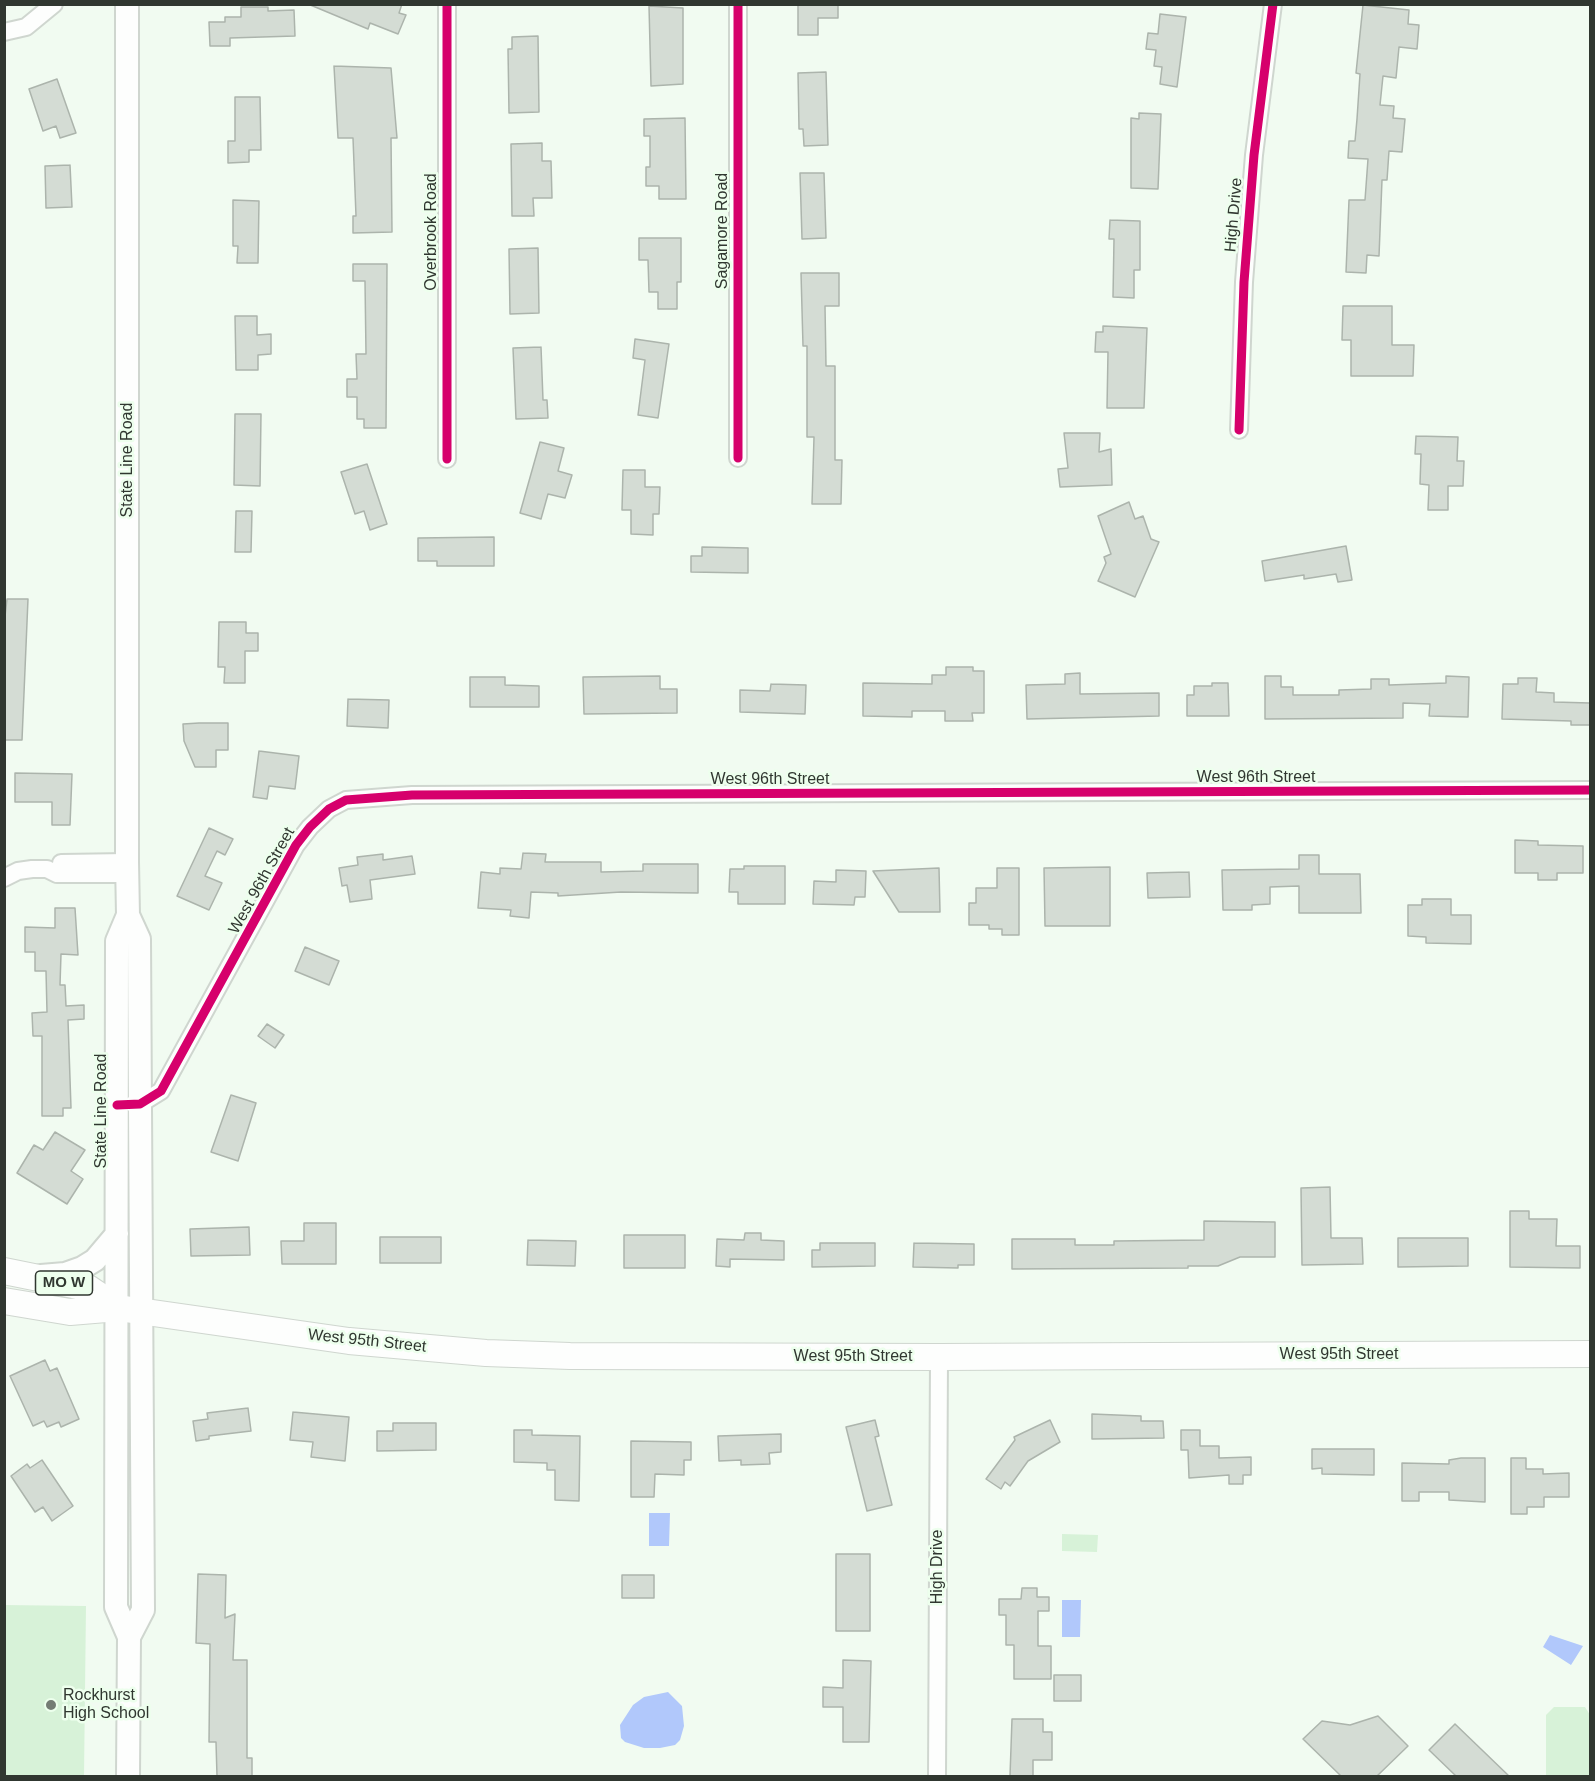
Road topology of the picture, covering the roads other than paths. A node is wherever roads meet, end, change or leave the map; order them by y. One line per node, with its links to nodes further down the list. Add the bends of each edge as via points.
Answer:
1 (54, 4): 6 (street, via 26,27)
2 (128, 4): 11 (main road, State Line Road)
3 (447, 4): 9 (street, Overbrook Road)
4 (738, 4): 8 (street, Sagamore Road)
5 (1273, 4): 7 (street, High Drive, via 1247,236)
6 (4, 32)
7 (1239, 430)
8 (738, 458)
9 (447, 459)
10 (1590, 790): 14 (street, West 96th Street, via 412,795 346,800 329,809 296,845 161,1090)
11 (127, 868): 12 (street, via 57,874 47,869 18,871); 13 (main road, State Line Road)
12 (4, 878)
13 (128, 915): 14 (main road, State Line Road, via 140,939); 15 (main road, State Line Road, via 117,941)
14 (140, 1104): 15 (street); 20 (main road, State Line Road)
15 (117, 1105): 16 (main road, State Line Road)
16 (117, 1234): 18 (main road, via 96,1260 82,1268); 20 (main road, State Line Road)
17 (4, 1270): 18 (main road, MO W)
18 (34, 1277): 20 (main road, MO W, via 88,1288)
19 (4, 1301): 20 (main road, MO W, via 70,1312)
20 (130, 1310): 22 (main road, West 95th Street, via 349,1341 486,1353); 23 (main road, State Line Road, via 143,1610 129,1637)
21 (1590, 1354): 22 (main road, West 95th Street)
22 (939, 1357): 24 (street, High Drive)
23 (128, 1776)
24 (937, 1776)

